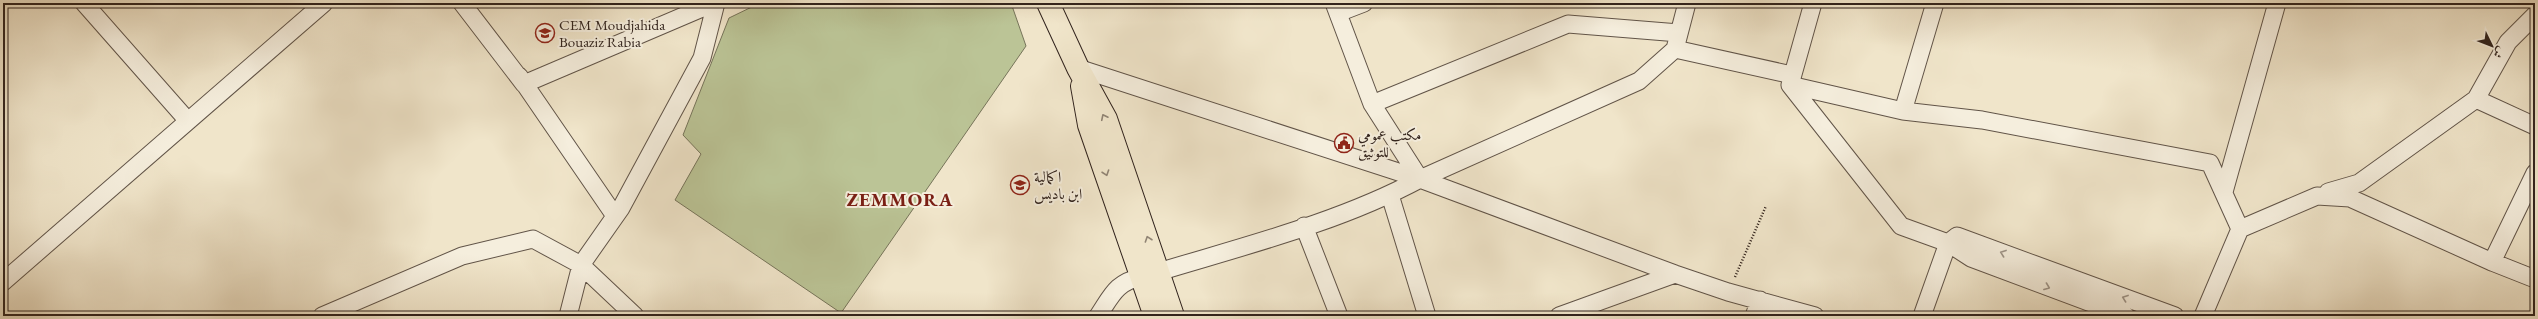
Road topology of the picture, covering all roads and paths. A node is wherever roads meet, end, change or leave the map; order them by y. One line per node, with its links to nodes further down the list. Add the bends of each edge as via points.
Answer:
1 (84, 3): 20 (street)
2 (324, 3): 20 (street)
3 (462, 3): 15 (street)
4 (715, 3): 15 (street, via 524,84); 28 (street, via 702,58)
5 (1048, 3): 14 (main road)
6 (1364, 3): 11 (street)
7 (1687, 3): 13 (street)
8 (1812, 3): 16 (street)
9 (1935, 3): 19 (street)
10 (2277, 3): 24 (street)
11 (1336, 8): 18 (street)
12 (2535, 15): 17 (street, via 2508,42)
13 (1677, 41): 16 (street); 18 (street, via 1568,24); 23 (street, via 1639,81)
14 (1078, 68): 23 (street); 35 (main road, via 1089,125)
15 (519, 76): 28 (street)
16 (1791, 80): 19 (street); 31 (street, via 1901,226)
17 (2476, 99): 21 (street); 26 (street, via 2359,183)
18 (1372, 104): 23 (street)
19 (1903, 111): 24 (street, via 1982,120 2210,163)
20 (188, 121): 37 (street)
21 (2535, 126)
22 (2535, 173): 32 (street)
23 (1420, 178): 25 (street); 34 (street)
24 (2224, 192): 30 (street)
25 (1390, 195): 29 (street); 47 (street)
26 (2317, 196): 30 (street); 32 (street, via 2350,198)
27 (1766, 206): 38 (path)
28 (615, 216): 33 (street)
29 (1304, 226): 35 (street); 46 (street)
30 (2240, 229): 54 (street)
31 (1948, 243): 51 (street); 52 (street, one-way to 52, via 1971,258); 53 (street, one-way to 31, via 1957,236)
32 (2492, 262): 36 (street)
33 (581, 265): 40 (street, via 532,239 462,256); 41 (street); 42 (street)
34 (1675, 274): 38 (street); 48 (street)
35 (1151, 275): 43 (street, via 1128,280 1117,287); 44 (main road); 45 (main road)
36 (2535, 279)
37 (3, 282)
38 (1728, 292): 39 (street)
39 (1760, 300): 49 (street); 50 (street)
40 (322, 316)
41 (568, 316)
42 (635, 316)
43 (1098, 316)
44 (1155, 316)
45 (1173, 316)
46 (1339, 316)
47 (1427, 316)
48 (1559, 316)
49 (1754, 316)
50 (1815, 316)
51 (1922, 316)
52 (2126, 316)
53 (2175, 316)
54 (2203, 316)

